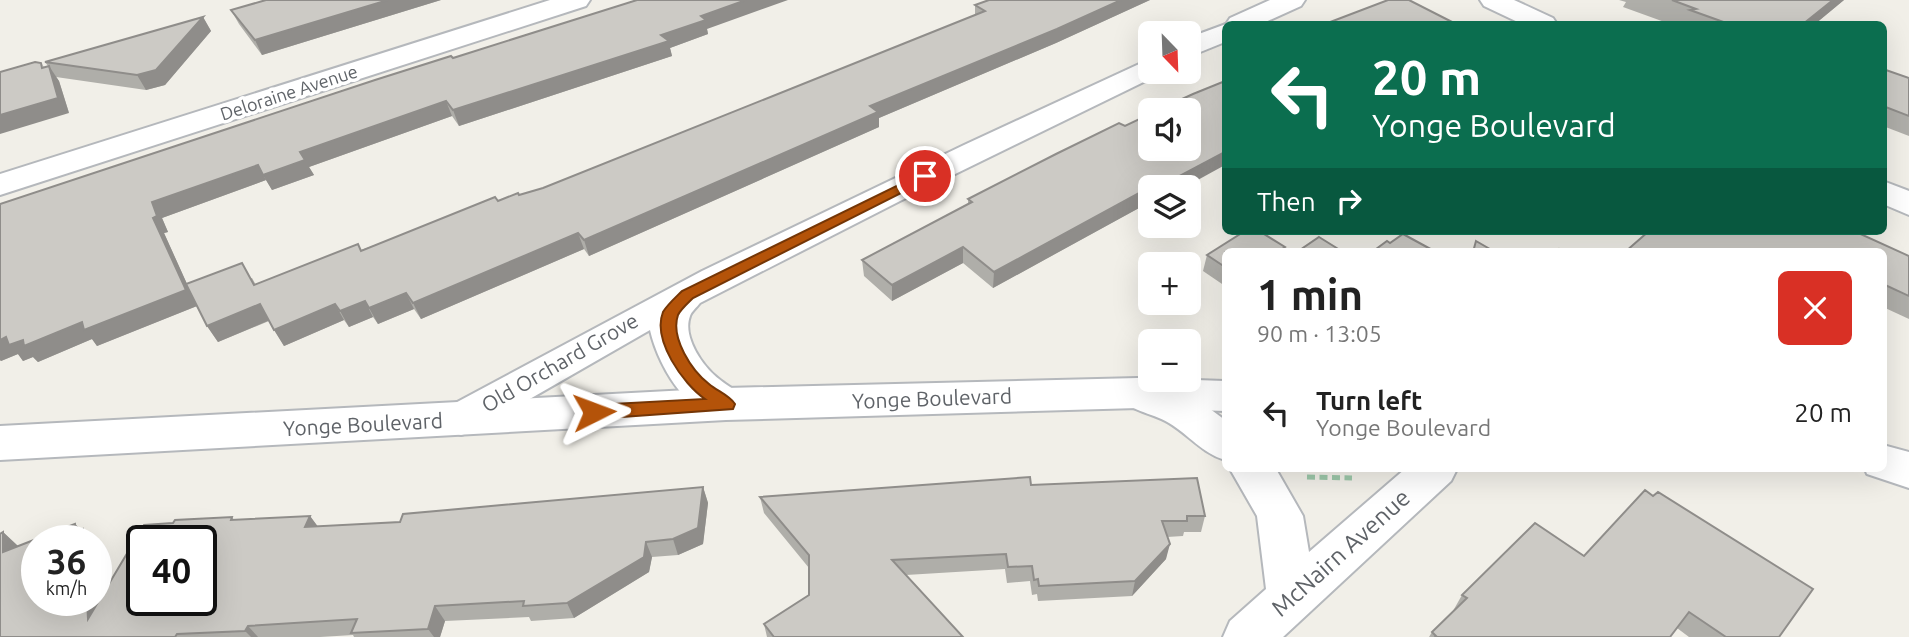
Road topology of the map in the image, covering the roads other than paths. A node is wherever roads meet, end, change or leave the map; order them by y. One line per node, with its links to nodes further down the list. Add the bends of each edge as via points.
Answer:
1 (577, 0): 9 (street, Deloraine Avenue)
2 (1292, 0): 4 (street)
3 (1493, 0): 5 (street)
4 (1246, 21)
5 (1537, 21)
6 (1222, 33): 7 (street)
7 (1201, 44)
8 (1138, 74): 12 (street, Old Orchard Grove)
9 (0, 185)
10 (1887, 193): 11 (street)
11 (1909, 204)
12 (687, 295): 15 (street, via 671,313 668,332 686,372); 16 (street, Old Orchard Grove, via 582,348)
13 (1138, 393): 14 (street, Yonge Boulevard); 15 (street, Yonge Boulevard); 17 (street, Yonge Boulevard, via 1183,411)
14 (1222, 396)
15 (726, 404): 16 (street, Yonge Boulevard)
16 (461, 419): 18 (street, Yonge Boulevard)
17 (1222, 441)
18 (0, 443)
19 (1909, 458): 20 (street)
20 (1887, 460)
21 (1887, 462): 22 (street)
22 (1909, 470)
23 (1254, 472): 25 (street, via 1280,516)
24 (1432, 472): 25 (street, McNairn Avenue)
25 (1292, 598): 26 (street, McNairn Avenue)
26 (1248, 637)

